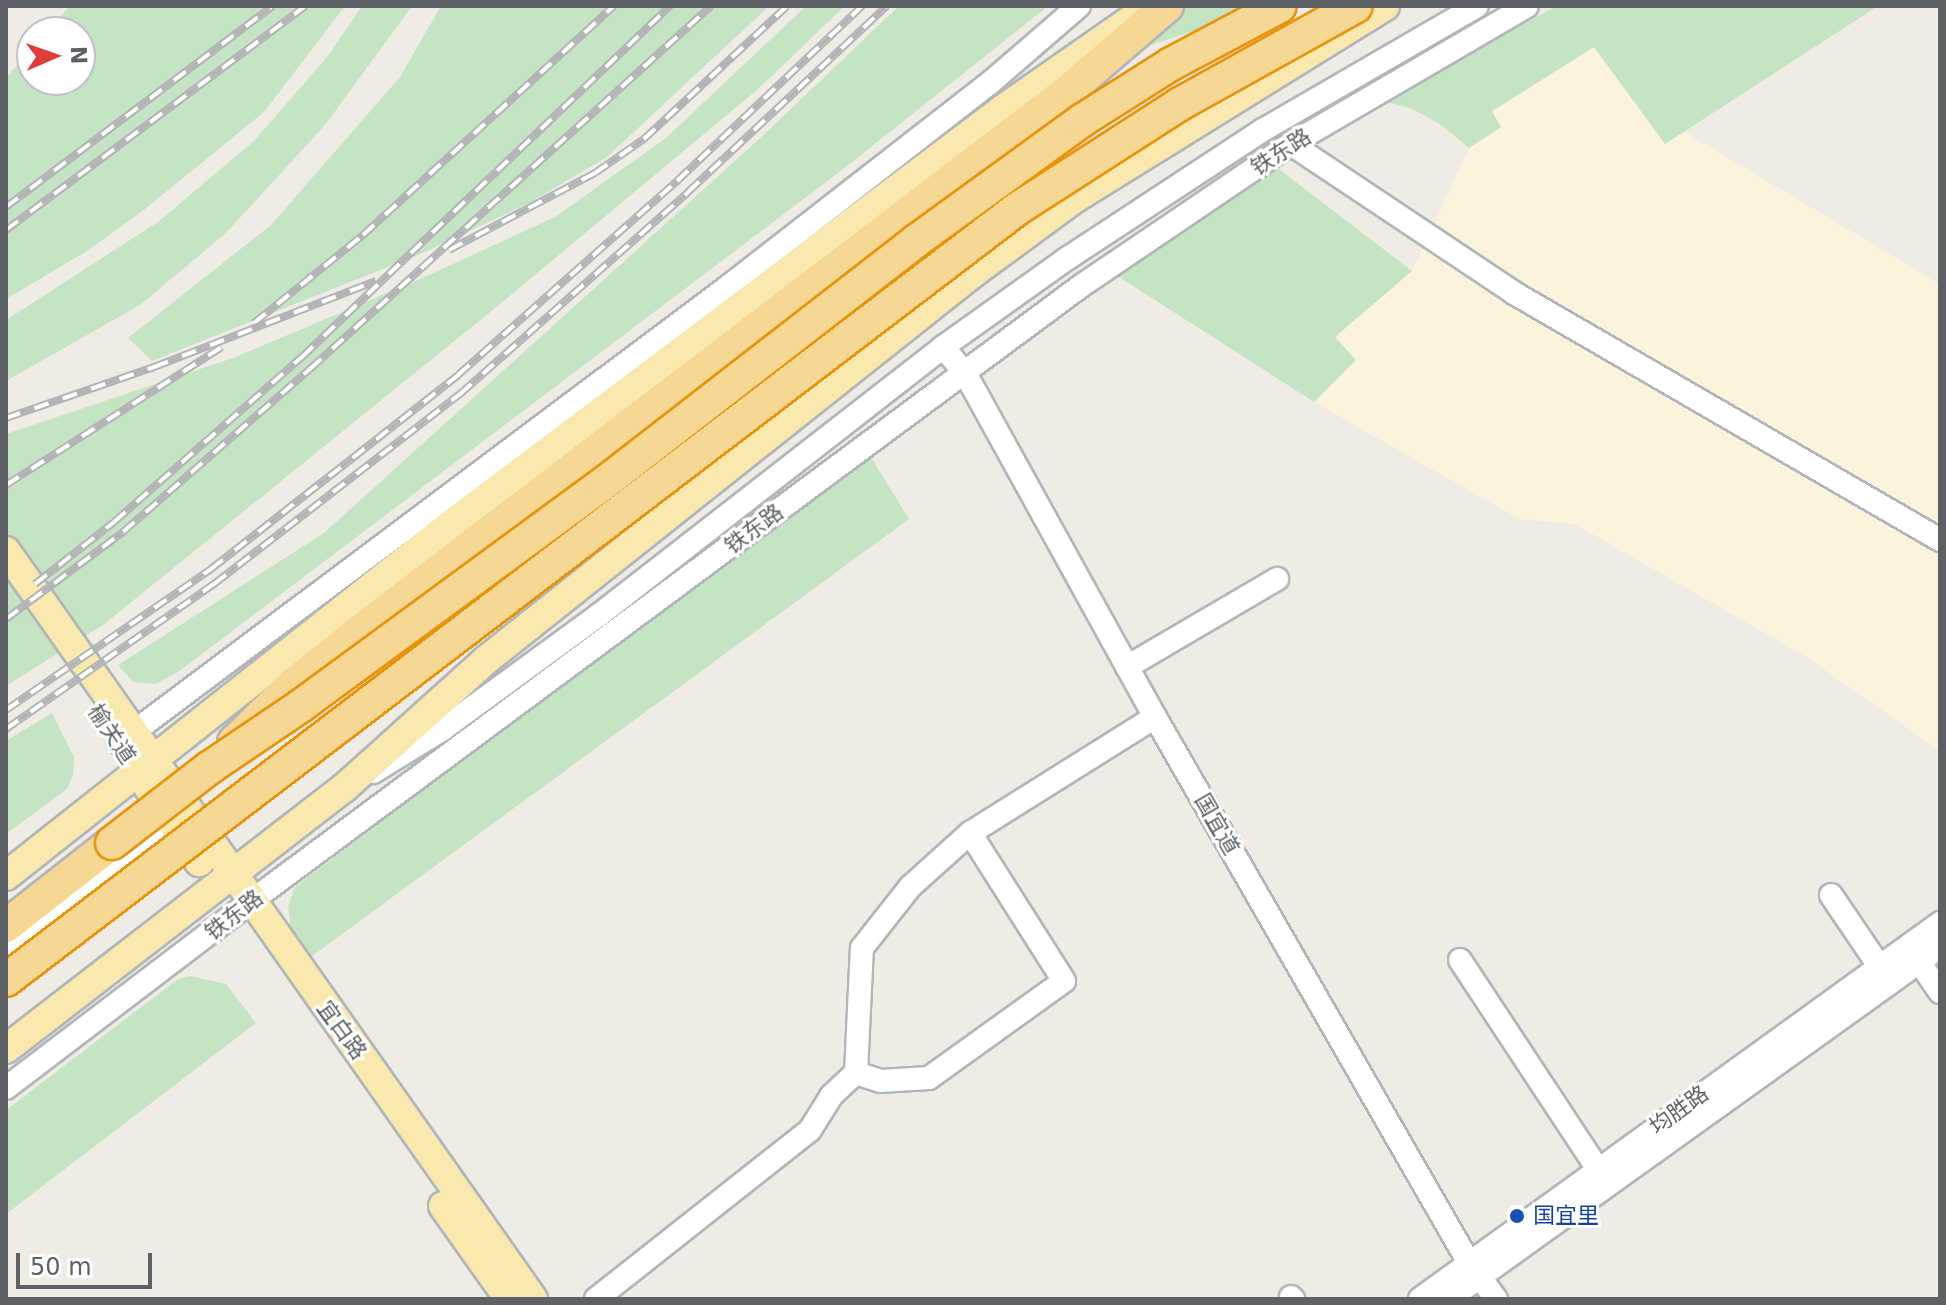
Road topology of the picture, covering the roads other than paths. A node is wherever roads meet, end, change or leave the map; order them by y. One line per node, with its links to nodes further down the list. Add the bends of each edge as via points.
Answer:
1 (1079, 6): 21 (street, via 991,82 729,286)
2 (1130, 6): 10 (street)
3 (1152, 6): 10 (main road)
4 (1167, 6): 11 (highway)
5 (1280, 6): 23 (highway, bridge, via 1171,64 1081,121 481,575)
6 (1356, 6): 38 (highway, bridge, via 1180,104 1017,209)
7 (1385, 6): 24 (main road, via 1074,199 972,274 486,660)
8 (1477, 6): 13 (street, 铁东路, via 1180,182)
9 (1527, 6): 12 (street, 铁东路)
10 (1110, 34): 11 (street); 22 (main road, via 450,525)
11 (1067, 92): 23 (highway, bridge, via 373,621 295,683)
12 (1291, 144): 14 (street, 铁东路, via 1081,286); 15 (street, via 1514,293)
13 (943, 347): 14 (street, 国宜道); 24 (street, 铁东路, via 599,615 443,729)
14 (965, 373): 19 (street, 国宜道); 30 (street, 铁东路)
15 (1940, 540)
16 (6, 551): 21 (main road, 榆关道)
17 (1277, 579): 19 (street)
18 (6, 583): 21 (main road, 榆关道)
19 (1127, 667): 20 (street, 国宜道)
20 (1155, 717): 26 (street); 44 (street, 国宜道)
21 (126, 738): 22 (main road, 榆关道)
22 (145, 766): 25 (main road, 榆关道); 27 (main road); 28 (main road, 宜白路)
23 (209, 768): 32 (highway, bridge)
24 (344, 788): 28 (main road, 铁东路)
25 (171, 822): 28 (main road, 榆关道); 34 (street)
26 (970, 833): 41 (street, via 910,887 862,948); 41 (street, via 1064,981 929,1078 880,1081)
27 (6, 876)
28 (224, 880): 30 (main road, 宜白路); 40 (main road, 铁东路)
29 (1831, 895): 37 (street)
30 (243, 908): 42 (street, 铁东路); 45 (main road, 宜白路); 46 (main road, 宜白路)
31 (1940, 923): 35 (street, 均胜路)
32 (6, 926)
33 (1940, 947): 35 (street, 均胜路)
34 (6, 949)
35 (1913, 954): 37 (street, 均胜路); 39 (street); 44 (street, 均胜路)
36 (1460, 960): 43 (street)
37 (1879, 966): 43 (street, 均胜路)
38 (6, 980)
39 (1940, 992)
40 (6, 1049)
41 (856, 1073): 47 (street, via 831,1096 810,1130)
42 (6, 1088)
43 (1598, 1169): 44 (street, 均胜路)
44 (1474, 1269): 48 (street, 均胜路); 49 (street, 均胜路); 50 (street, 国宜道)
45 (509, 1299)
46 (533, 1299)
47 (596, 1299)
48 (1420, 1299)
49 (1449, 1299)
50 (1496, 1299)

